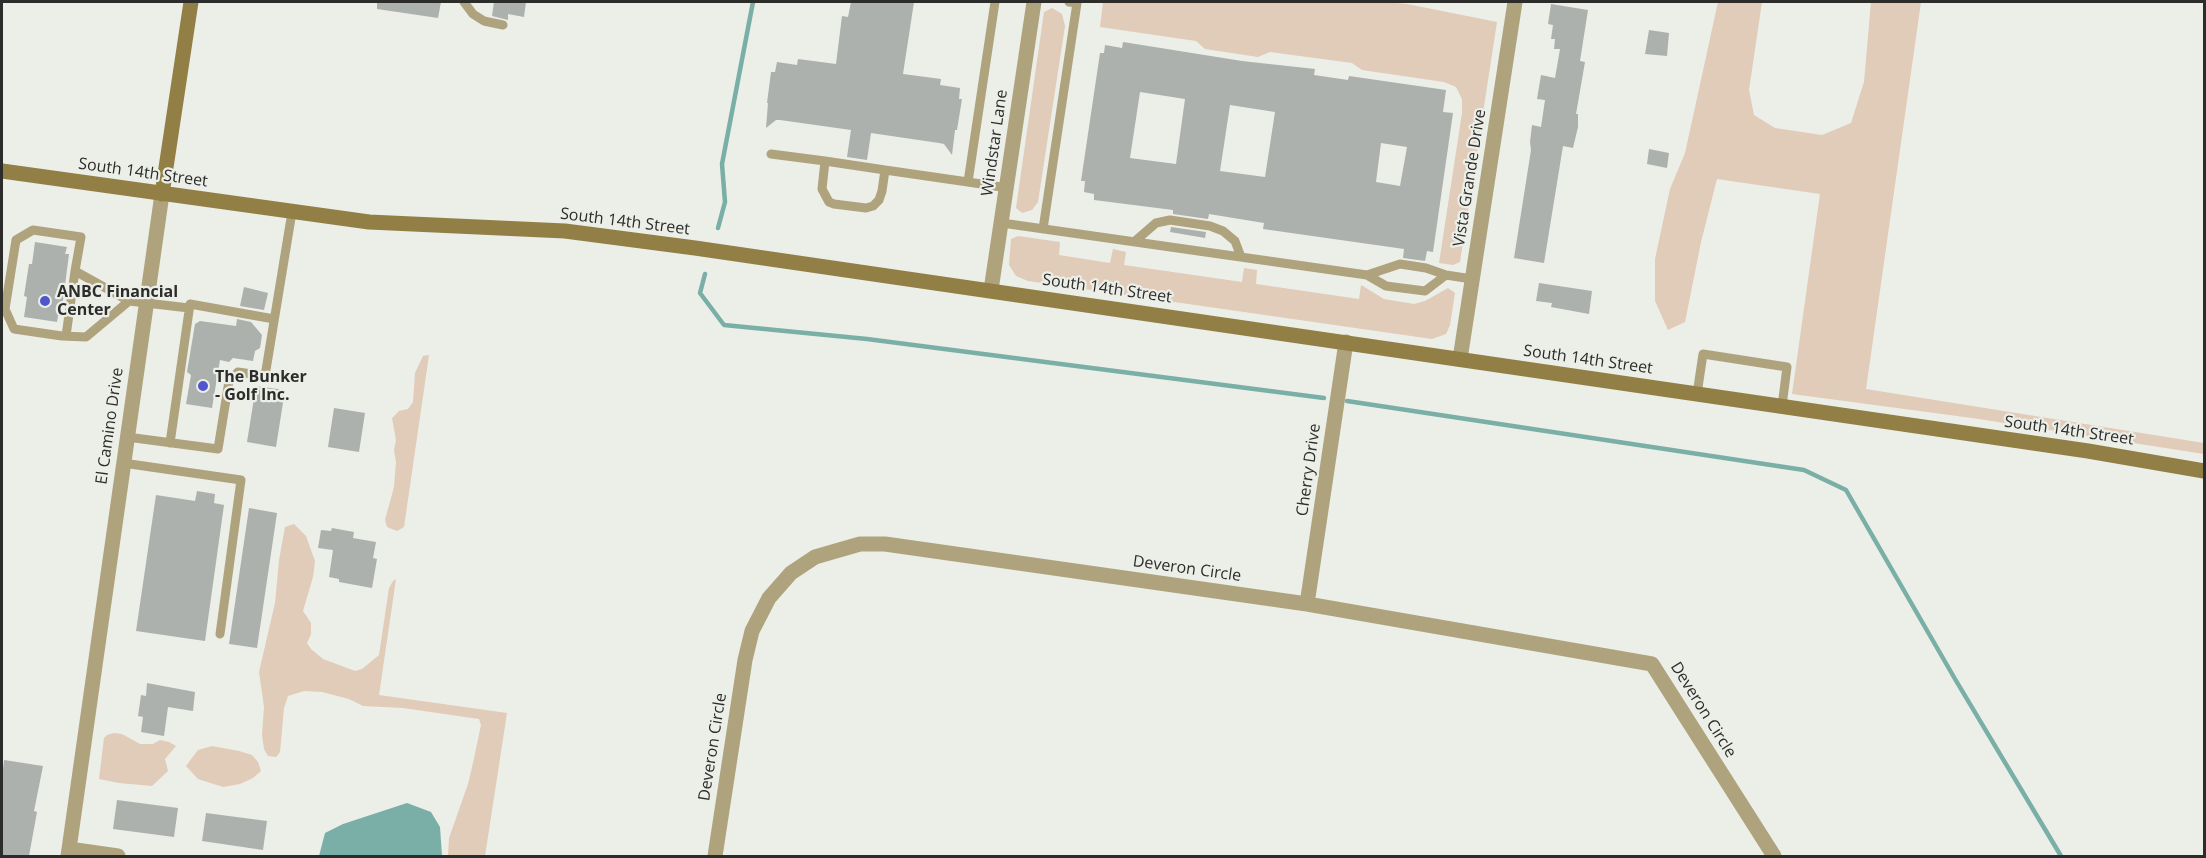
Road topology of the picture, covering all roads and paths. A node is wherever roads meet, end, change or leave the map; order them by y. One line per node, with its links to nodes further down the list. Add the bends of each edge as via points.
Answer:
1 (191, 2): 14 (main road, El Camino Drive)
2 (464, 2): 7 (lane, via 484,21)
3 (994, 2): 12 (lane)
4 (1034, 2): 13 (street, Windstar Lane)
5 (1069, 2): 17 (lane, via 1077,3)
6 (1515, 2): 23 (street, Vista Grande Drive)
7 (503, 25)
8 (771, 154): 9 (lane)
9 (825, 161): 10 (lane); 10 (lane, via 822,189 834,204 873,206 882,191)
10 (885, 170): 12 (lane)
11 (2, 171): 14 (main road, South 14th Street)
12 (968, 182): 13 (lane)
13 (1008, 188): 16 (street, Windstar Lane)
14 (162, 194): 15 (main road, South 14th Street); 26 (street, El Camino Drive)
15 (292, 212): 24 (main road, South 14th Street, via 369,222 565,231); 28 (lane)
16 (1002, 223): 17 (lane); 24 (street, Windstar Lane)
17 (1043, 229): 18 (lane)
18 (1134, 242): 19 (lane); 19 (lane, via 1156,223 1170,220 1223,231 1235,242)
19 (1242, 257): 21 (lane)
20 (75, 271): 25 (lane); 29 (lane); 29 (lane, via 81,237 33,230 16,240 5,309 14,328)
21 (1367, 275): 22 (lane, via 1400,264 1426,267); 22 (lane, via 1386,286 1425,291)
22 (1446, 275): 23 (lane)
23 (1472, 279): 31 (street, Vista Grande Drive)
24 (991, 290): 30 (main road, South 14th Street)
25 (129, 301): 26 (lane); 29 (lane, via 86,337)
26 (146, 304): 27 (lane); 34 (street, El Camino Drive)
27 (189, 308): 28 (lane, via 190,304); 35 (lane)
28 (274, 319): 35 (lane, via 265,376 238,372 229,381 218,449)
29 (66, 336)
30 (1346, 342): 31 (main road, South 14th Street); 38 (street, Cherry Drive)
31 (1461, 359): 32 (main road, South 14th Street)
32 (1697, 394): 33 (main road, South 14th Street); 33 (lane, via 1703,354 1787,368)
33 (1782, 406): 37 (main road, South 14th Street)
34 (126, 437): 35 (lane); 36 (street, El Camino Drive)
35 (170, 443)
36 (123, 463): 39 (lane, via 241,480); 40 (street, El Camino Drive)
37 (2205, 471)
38 (1307, 604): 42 (street, Deveron Circle, via 885,544 860,544 815,557 791,573 769,598 752,631); 43 (street, Deveron Circle, via 1652,664)
39 (220, 634)
40 (68, 853): 41 (street)
41 (118, 856)
42 (715, 856)
43 (1774, 856)

